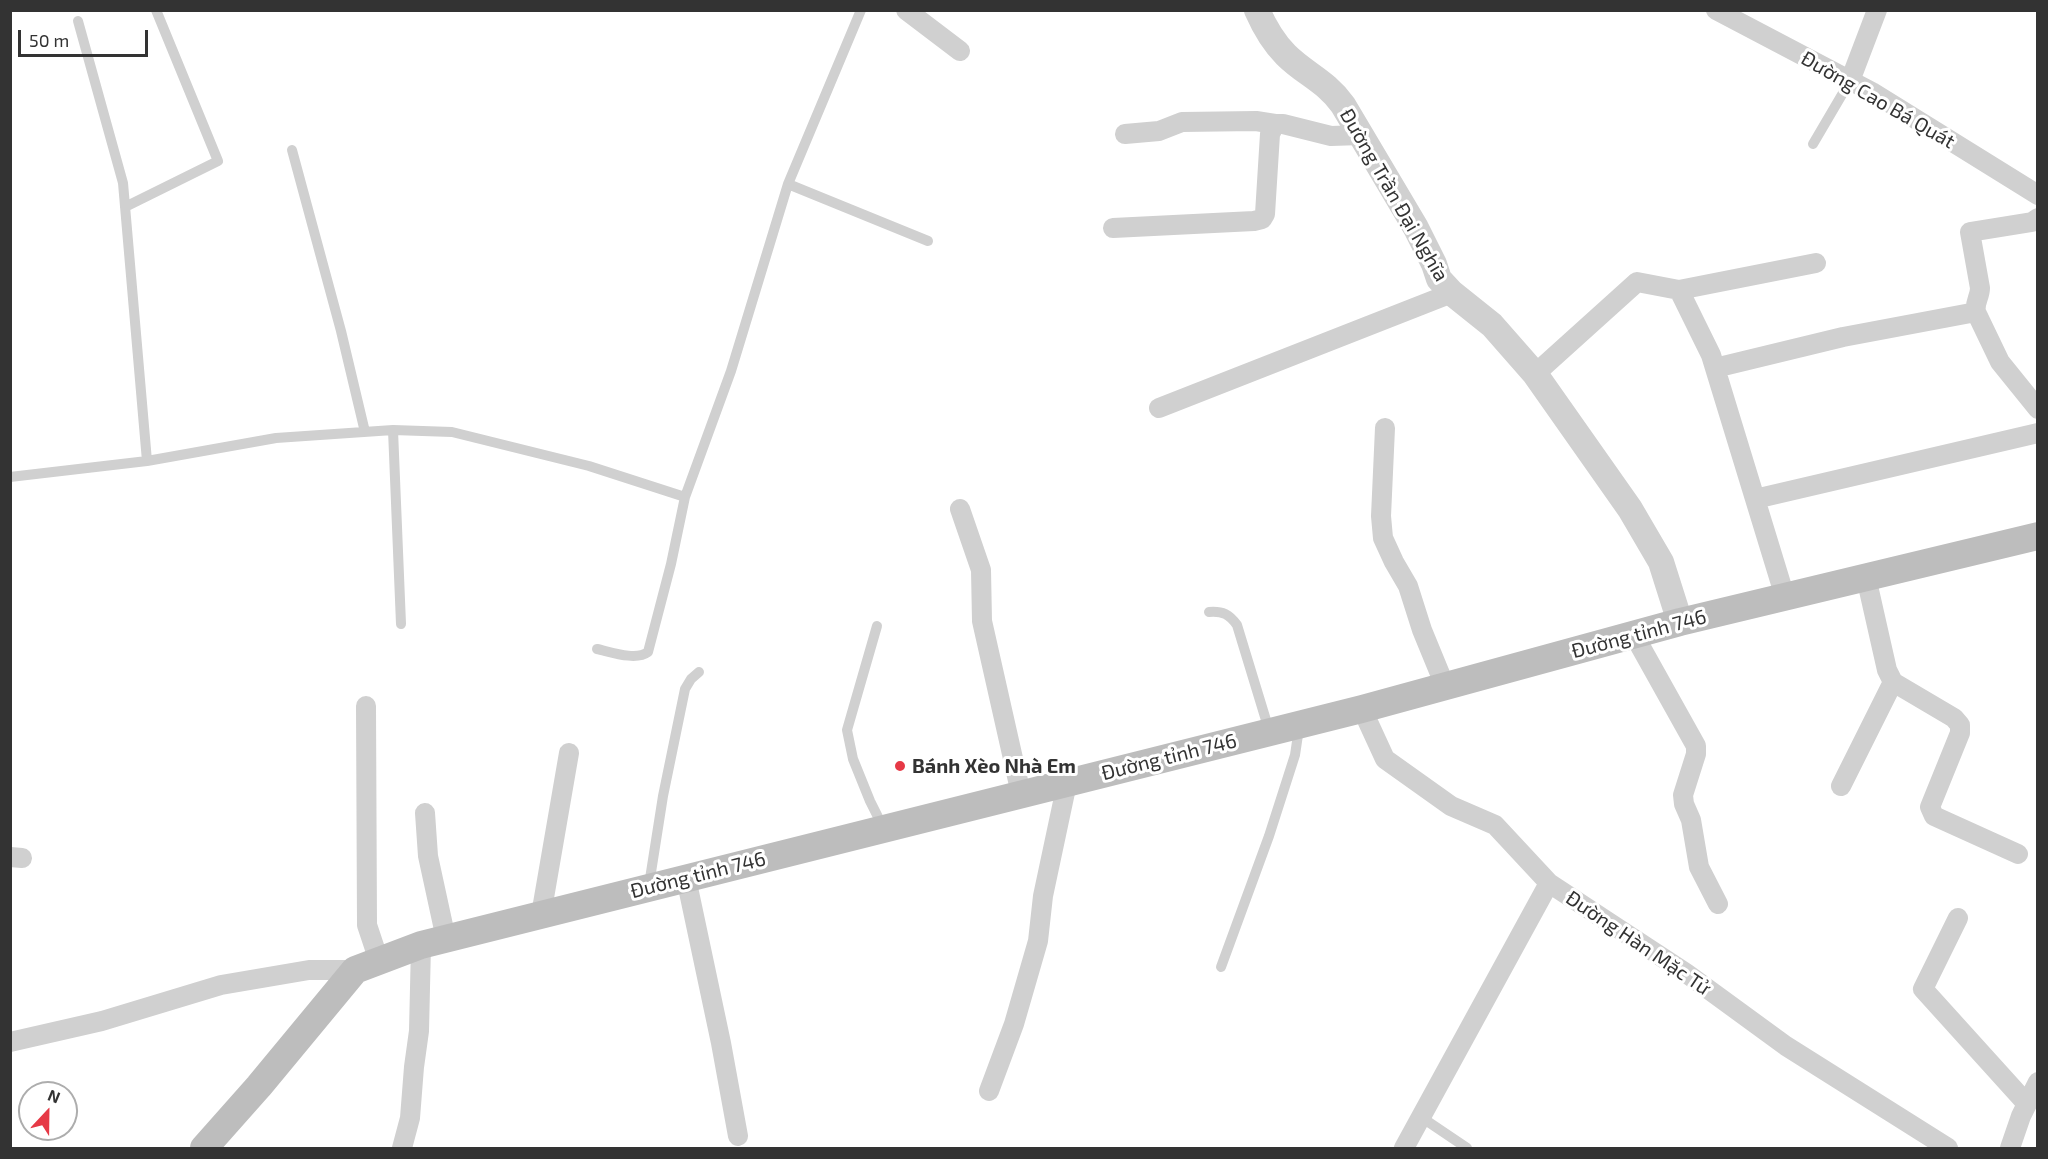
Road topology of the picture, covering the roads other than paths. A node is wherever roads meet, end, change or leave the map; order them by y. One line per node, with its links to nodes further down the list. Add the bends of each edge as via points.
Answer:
1 (156, 10): 17 (lane, via 218,161)
2 (861, 10): 15 (lane)
3 (906, 10): 8 (street)
4 (1257, 10): 12 (street, Đường Trần Đại Nghĩa, via 1287,56 1335,94)
5 (1716, 10): 9 (street, Đường Cao Bá Quát)
6 (1876, 10): 9 (street)
7 (78, 21): 17 (lane, via 123,183)
8 (960, 51)
9 (1850, 81): 13 (lane); 16 (street, Đường Cao Bá Quát)
10 (1275, 124): 11 (street, via 1182,123 1159,131); 12 (street, via 1331,136); 19 (street, via 1270,134 1262,219)
11 (1125, 134)
12 (1361, 135): 23 (street, Đường Trần Đại Nghĩa, via 1416,228 1439,279)
13 (1813, 144)
14 (292, 150): 31 (lane)
15 (788, 184): 20 (lane); 35 (lane, via 731,371)
16 (2037, 195)
17 (125, 207): 33 (lane)
18 (2037, 218): 24 (street, via 1970,232 1980,288)
19 (1113, 228)
20 (928, 241)
21 (1816, 263): 22 (street)
22 (1679, 290): 25 (street); 26 (street, via 1637,282)
23 (1452, 293): 26 (street, Đường Trần Đại Nghĩa, via 1492,325); 27 (street)
24 (1976, 312): 25 (street, via 1843,337); 28 (street, via 2000,362)
25 (1715, 368): 36 (street)
26 (1535, 374): 42 (street, Đường Trần Đại Nghĩa, via 1630,509 1661,562)
27 (1159, 408)
28 (2037, 409)
29 (1385, 428): 49 (street, via 1383,538 1408,586)
30 (393, 430): 31 (lane); 35 (lane, via 452,432 589,466); 43 (lane)
31 (365, 432): 33 (lane, via 276,438)
32 (2037, 433): 36 (street)
33 (147, 461): 34 (lane)
34 (10, 477)
35 (685, 496): 46 (lane, via 648,652 643,656)
36 (1755, 499): 40 (street)
37 (960, 509): 57 (street, via 981,570 982,621)
38 (2037, 536): 39 (main road, Đường tỉnh 746)
39 (1866, 577): 40 (main road, Đường tỉnh 746); 48 (street)
40 (1785, 597): 42 (main road, Đường tỉnh 746)
41 (1209, 612): 53 (lane, via 1229,615 1238,625)
42 (1680, 622): 45 (main road, Đường tỉnh 746)
43 (401, 624)
44 (877, 626): 59 (lane, via 847,730 853,759)
45 (1634, 635): 49 (main road, Đường tỉnh 746); 64 (street, via 1696,746 1684,804 1691,820 1699,867)
46 (597, 650)
47 (699, 672): 63 (lane, via 686,689)
48 (1893, 682): 56 (street); 60 (street, via 1960,725 1930,807 1934,816)
49 (1445, 686): 51 (main road, Đường tỉnh 746)
50 (366, 706): 68 (street)
51 (1362, 709): 52 (main road, Đường tỉnh 746); 62 (street, Đường Hàn Mặc Tử, via 1385,759 1451,806 1495,825)
52 (1300, 724): 53 (main road, Đường tỉnh 746); 69 (lane, via 1295,755 1269,836)
53 (1269, 732): 55 (main road, Đường tỉnh 746)
54 (569, 753): 65 (street)
55 (1067, 783): 57 (main road, Đường tỉnh 746); 72 (street, via 1043,896 1038,941)
56 (1841, 786)
57 (1021, 794): 59 (main road, Đường tỉnh 746)
58 (425, 813): 67 (street)
59 (884, 829): 61 (main road, Đường tỉnh 746)
60 (2018, 854)
61 (686, 878): 63 (main road, Đường tỉnh 746); 75 (street)
62 (1549, 883): 74 (street); 80 (street, Đường Hàn Mặc Tử, via 1686,973 1786,1046)
63 (648, 888): 65 (main road, Đường tỉnh 746)
64 (1718, 904)
65 (540, 915): 67 (main road, Đường tỉnh 746)
66 (1958, 918): 73 (street, via 1923,989)
67 (434, 942): 68 (main road, Đường tỉnh 746); 76 (street, via 414,1067)
68 (367, 966): 70 (street, via 309,970 221,985); 77 (main road, Đường tỉnh 746)
69 (1221, 967)
70 (10, 1042)
71 (2037, 1082): 73 (street)
72 (989, 1091)
73 (2027, 1104): 81 (street)
74 (1421, 1117): 78 (street); 79 (lane)
75 (738, 1136)
76 (408, 1145)
77 (204, 1149)
78 (1404, 1149)
79 (1467, 1149)
80 (1948, 1149)
81 (2010, 1149)

